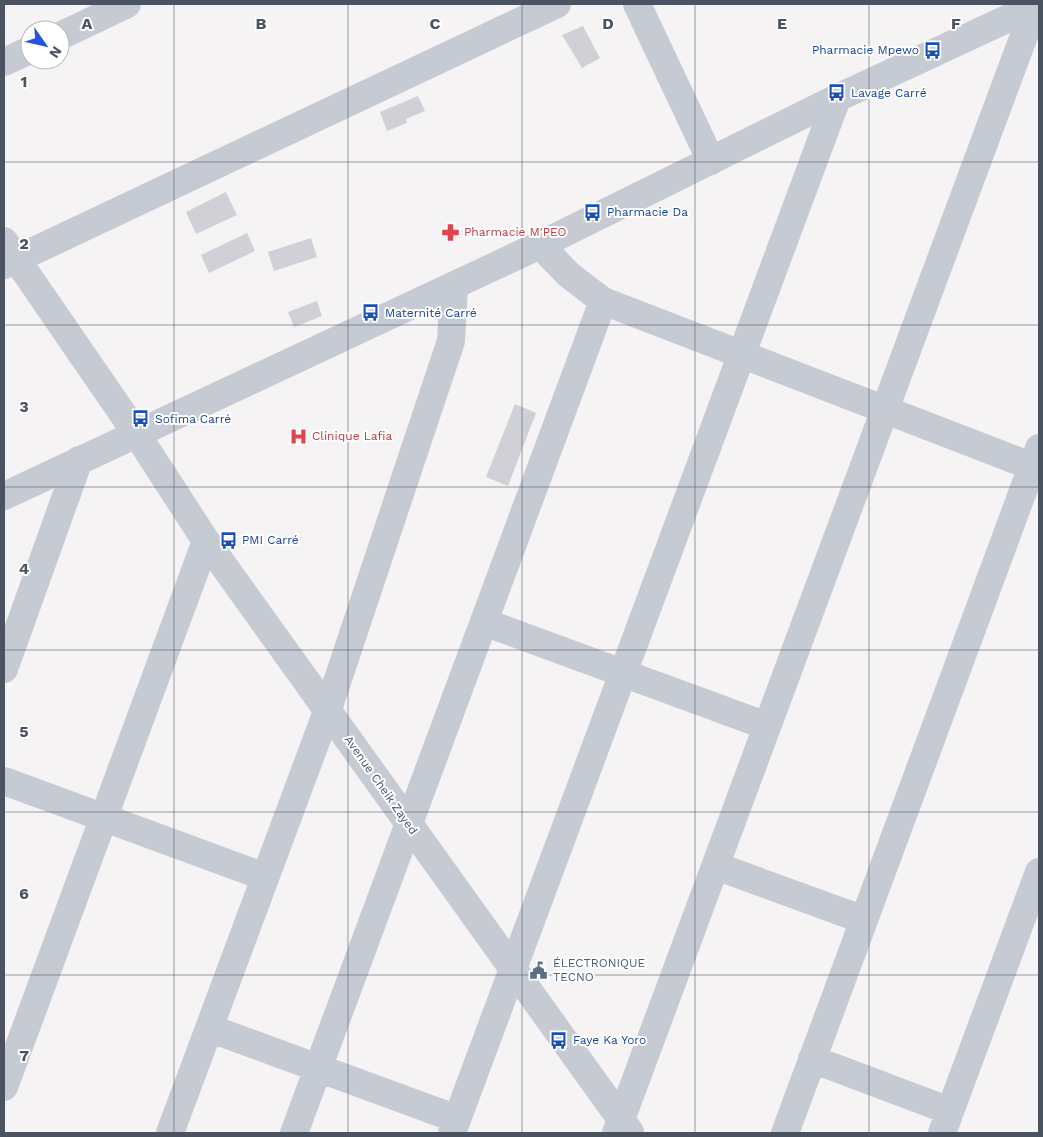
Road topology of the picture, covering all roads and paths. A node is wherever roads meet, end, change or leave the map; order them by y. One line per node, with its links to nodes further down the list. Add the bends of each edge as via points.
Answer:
1 (128, 4): 5 (street)
2 (557, 4): 11 (street)
3 (637, 4): 9 (street)
4 (1037, 5): 8 (street); 15 (street)
5 (70, 31)
6 (20, 55): 7 (street)
7 (4, 62)
8 (837, 98): 9 (street); 14 (street)
9 (711, 161): 10 (street)
10 (540, 245): 12 (street); 13 (street, via 569,275)
11 (8, 255): 16 (street, Avenue Cheik Zayed)
12 (454, 285): 16 (street); 24 (street, via 451,341)
13 (603, 301): 14 (street); 21 (street)
14 (742, 355): 15 (street); 23 (street)
15 (886, 410): 18 (street); 25 (street)
16 (136, 433): 17 (street); 20 (street, Avenue Cheik Zayed)
17 (79, 460): 19 (street); 22 (street)
18 (1037, 461): 32 (street)
19 (4, 496)
20 (206, 542): 24 (street, Avenue Cheik Zayed); 27 (street)
21 (484, 622): 23 (street); 28 (street)
22 (4, 670)
23 (624, 674): 25 (street); 33 (street)
24 (328, 709): 28 (street, Avenue Cheik Zayed); 31 (street)
25 (767, 726): 29 (street)
26 (4, 781): 27 (street)
27 (104, 818): 31 (street); 37 (street)
28 (408, 824): 33 (street, Avenue Cheik Zayed); 36 (street)
29 (716, 866): 32 (street); 40 (street)
30 (1039, 872): 38 (street)
31 (265, 877): 34 (street)
32 (864, 920): 35 (street)
33 (513, 970): 39 (street); 40 (street, Avenue Cheik Zayed)
34 (209, 1028): 36 (street); 41 (street)
35 (812, 1059): 38 (street); 43 (street)
36 (318, 1068): 39 (street); 42 (street)
37 (4, 1086)
38 (946, 1122)
39 (455, 1126)
40 (623, 1129)
41 (170, 1133)
42 (294, 1133)
43 (785, 1133)

